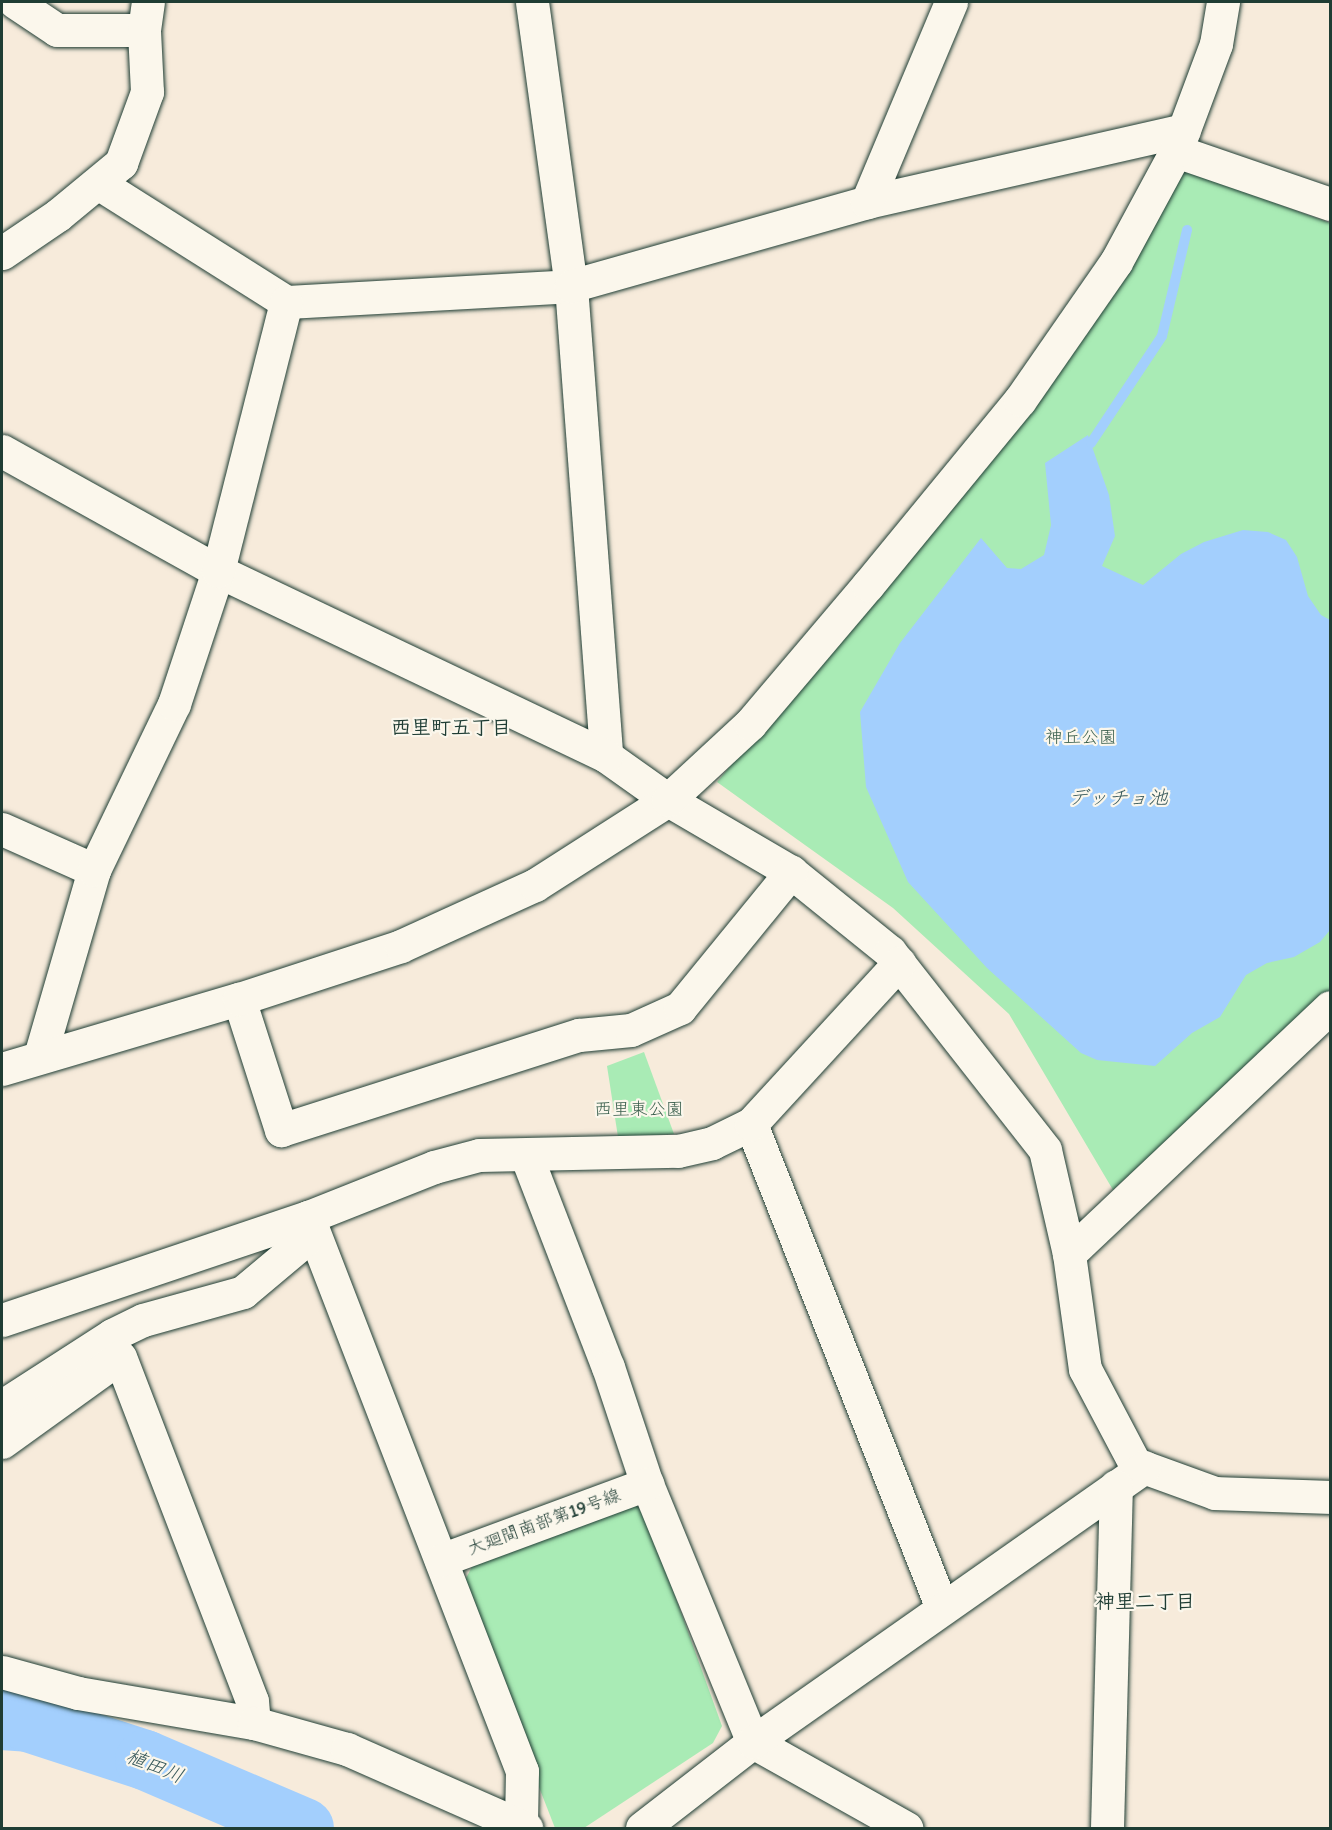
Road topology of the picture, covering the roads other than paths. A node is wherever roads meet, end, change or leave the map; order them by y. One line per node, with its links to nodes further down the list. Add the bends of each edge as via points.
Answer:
1 (15, 2): 5 (street, via 57,30)
2 (532, 2): 11 (street)
3 (951, 2): 8 (street)
4 (1223, 2): 6 (street, via 1216,44)
5 (146, 16): 7 (street, via 147,92 121,164)
6 (1180, 141): 8 (street); 9 (street); 16 (street, via 1116,262 1020,400 750,724)
7 (98, 183): 10 (street); 12 (street)
8 (867, 202): 11 (street)
9 (1330, 204)
10 (2, 253)
11 (571, 286): 12 (street); 15 (street)
12 (286, 302): 14 (street)
13 (2, 452): 14 (street)
14 (218, 571): 15 (street); 18 (street, via 174,704)
15 (606, 756): 16 (street)
16 (668, 800): 19 (street); 21 (street, via 535,885 401,946)
17 (2, 829): 18 (street)
18 (94, 870): 23 (street)
19 (791, 872): 20 (street); 21 (street, via 680,1008 632,1030 579,1035 281,1130)
20 (899, 963): 25 (street); 28 (street, via 1045,1150)
21 (239, 999): 23 (street)
22 (1330, 1007): 28 (street)
23 (40, 1056): 24 (street)
24 (2, 1069)
25 (752, 1124): 26 (street, via 712,1143 678,1151); 37 (street)
26 (526, 1155): 27 (street, via 479,1155 434,1167); 33 (street, via 608,1367)
27 (304, 1219): 29 (street); 30 (street, via 304,1240 243,1292 143,1320 112,1335); 36 (street)
28 (1069, 1254): 32 (street, via 1085,1370 1135,1464)
29 (2, 1320)
30 (2, 1406)
31 (2, 1442): 39 (street, via 120,1357 252,1701)
32 (1144, 1467): 34 (street); 35 (street, via 1215,1493)
33 (647, 1484): 36 (street, 大廻間南部第19号線); 40 (street)
34 (1116, 1486): 37 (street); 44 (street)
35 (1330, 1497)
36 (441, 1560): 41 (street, via 522,1771)
37 (942, 1608): 40 (street)
38 (2, 1672): 39 (street, via 78,1693)
39 (254, 1723): 41 (street, via 347,1749)
40 (753, 1742): 42 (street); 43 (street)
41 (523, 1826)
42 (642, 1828)
43 (906, 1828)
44 (1107, 1828)

